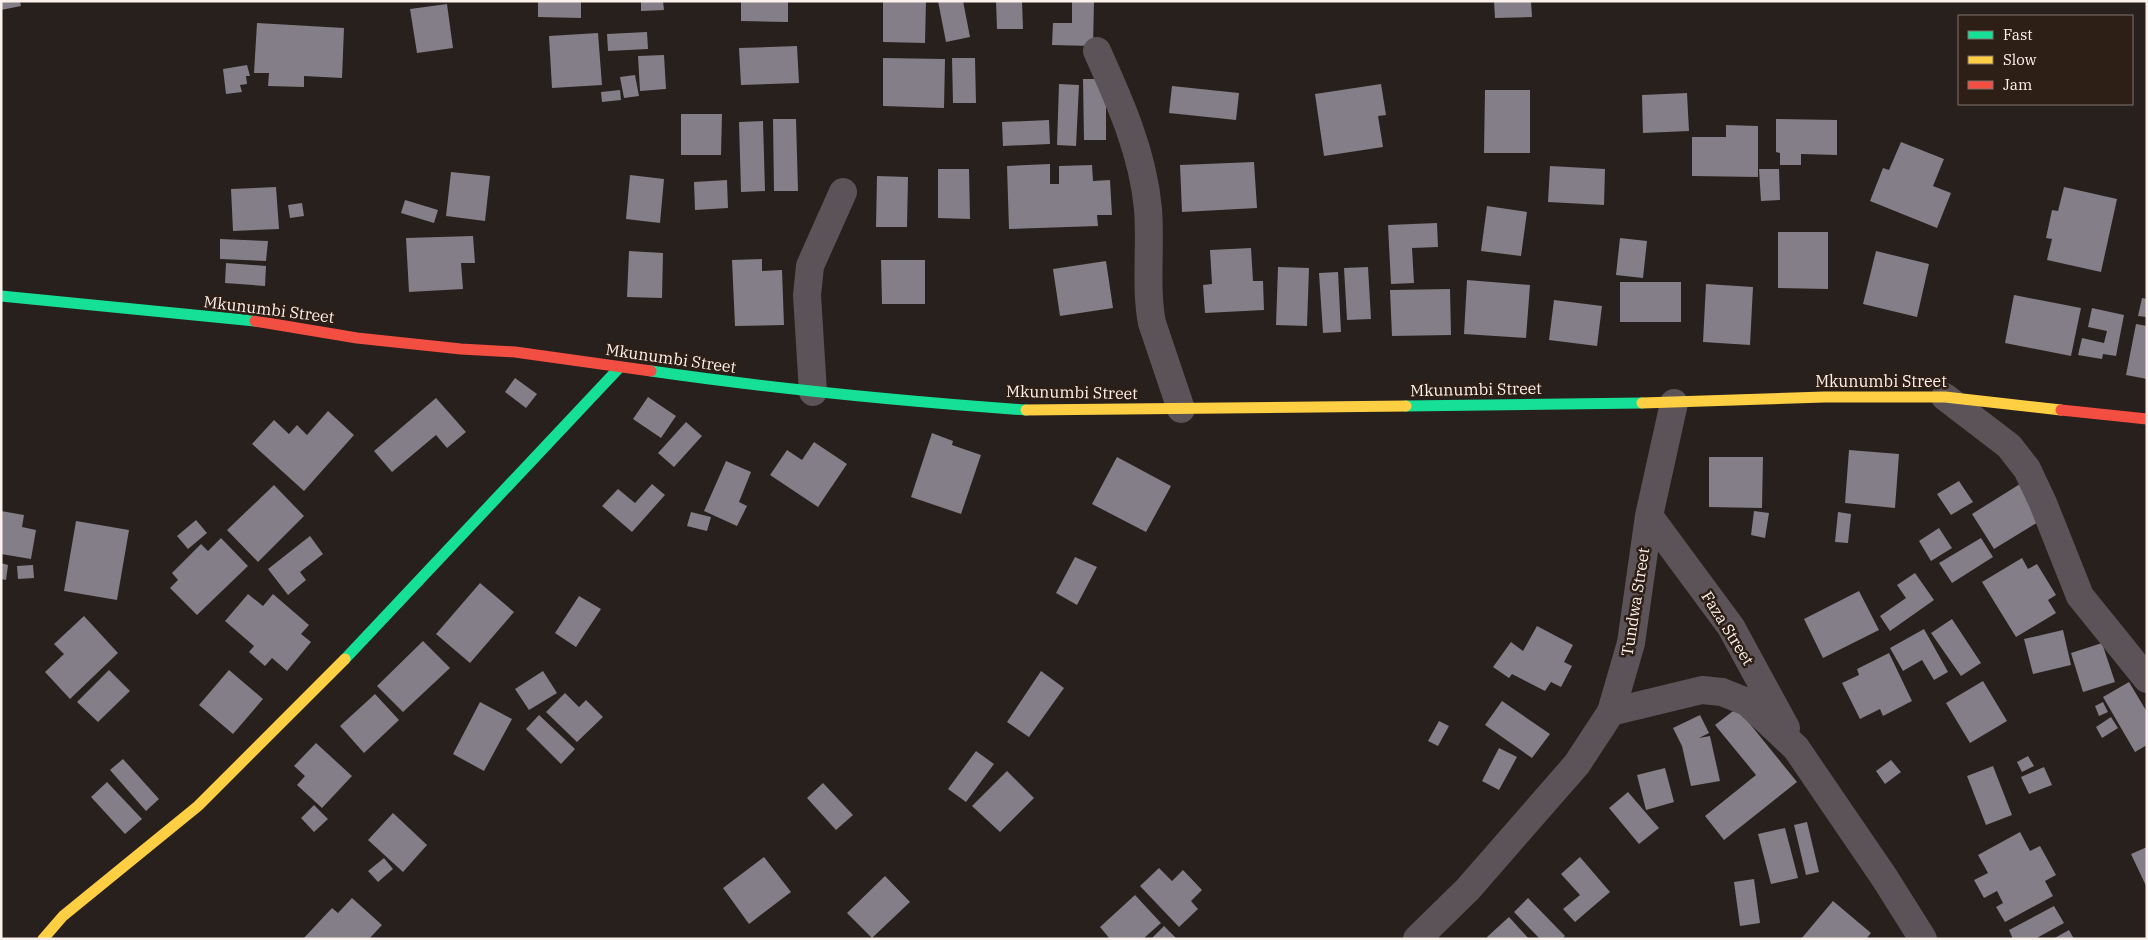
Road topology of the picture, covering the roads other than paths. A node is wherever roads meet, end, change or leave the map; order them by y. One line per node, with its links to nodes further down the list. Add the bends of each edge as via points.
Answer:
1 (1096, 51): 8 (street, via 1140,155 1150,229 1149,309)
2 (843, 192): 5 (street, via 810,266 808,295)
3 (1, 296): 4 (street, Mkunumbi Street, via 274,324 357,338 461,350 515,352)
4 (620, 367): 5 (street, Mkunumbi Street); 14 (street, via 367,637 198,806 63,916)
5 (813, 392): 8 (street, Mkunumbi Street, via 1036,411)
6 (1945, 397): 7 (street, Mkunumbi Street, via 1824,397); 9 (street, Mkunumbi Street); 11 (street, via 2009,446 2027,469 2044,503 2080,596)
7 (1674, 403): 8 (street, Mkunumbi Street); 10 (street, Tundwa Street)
8 (1181, 409)
9 (2147, 420)
10 (1649, 516): 12 (street, Tundwa Street, via 1631,643); 13 (street, Faza Street, via 1731,626)
11 (2147, 679)
12 (1611, 712): 13 (street, Faza Street, via 1702,690 1722,692 1748,702); 15 (street, Tundwa Street, via 1577,764 1468,889)
13 (1796, 748): 16 (street, Faza Street)
14 (43, 939)
15 (1417, 939)
16 (1922, 939)

